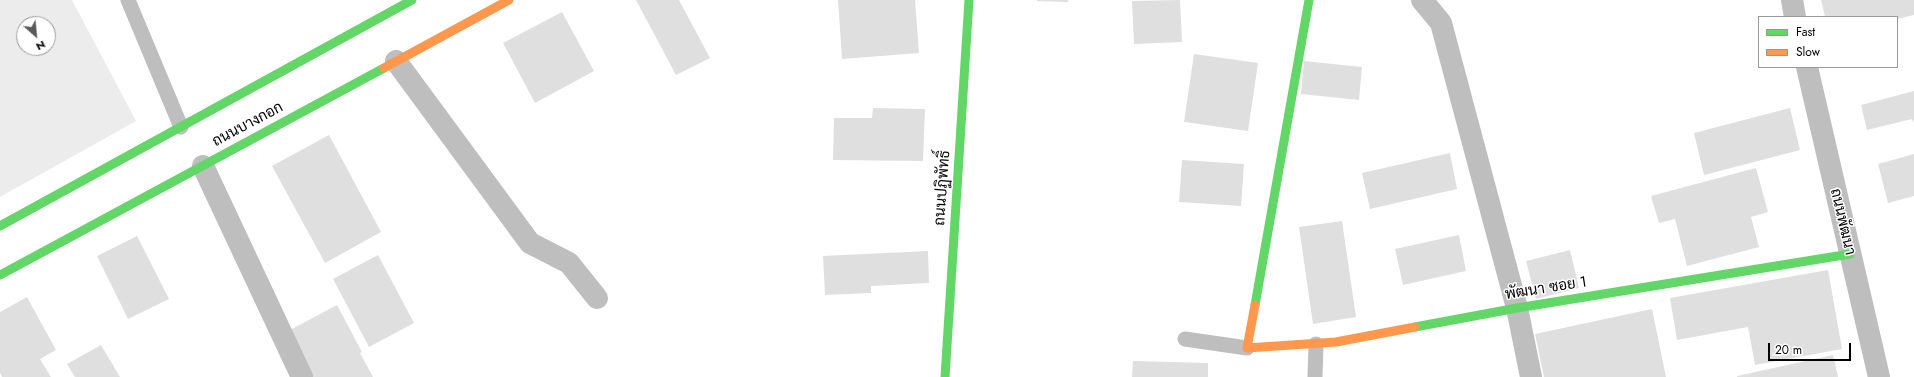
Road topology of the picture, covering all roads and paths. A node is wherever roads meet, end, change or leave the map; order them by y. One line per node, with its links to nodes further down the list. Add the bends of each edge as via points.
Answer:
1 (128, 0): 11 (lane)
2 (412, 0): 11 (street, ถนนบางกอก)
3 (509, 0): 9 (street, ถนนบางกอก)
4 (969, 0): 22 (street, ถนนปฏิพัทธิ์)
5 (1309, 0): 20 (street)
6 (1422, 0): 17 (street, via 1441,23)
7 (1792, 0): 8 (street)
8 (1796, 16)
9 (396, 62): 12 (street, ถนนบางกอก); 16 (street, via 530,243 569,263)
10 (1807, 68): 14 (street, ถนนพัฒนา)
11 (181, 127): 13 (street, ถนนบางกอก)
12 (203, 166): 15 (street, ถนนบางกอก); 21 (street)
13 (0, 226)
14 (1850, 254): 17 (street, พัฒนา ซอย 1); 25 (street, ถนนพัฒนา)
15 (0, 275)
16 (597, 298)
17 (1517, 308): 19 (street, พัฒนา ซอย 1); 24 (street)
18 (1185, 339): 20 (lane)
19 (1316, 344): 20 (street, พัฒนา ซอย 1); 23 (lane)
20 (1247, 348)
21 (302, 377)
22 (945, 377)
23 (1314, 377)
24 (1531, 377)
25 (1879, 377)

